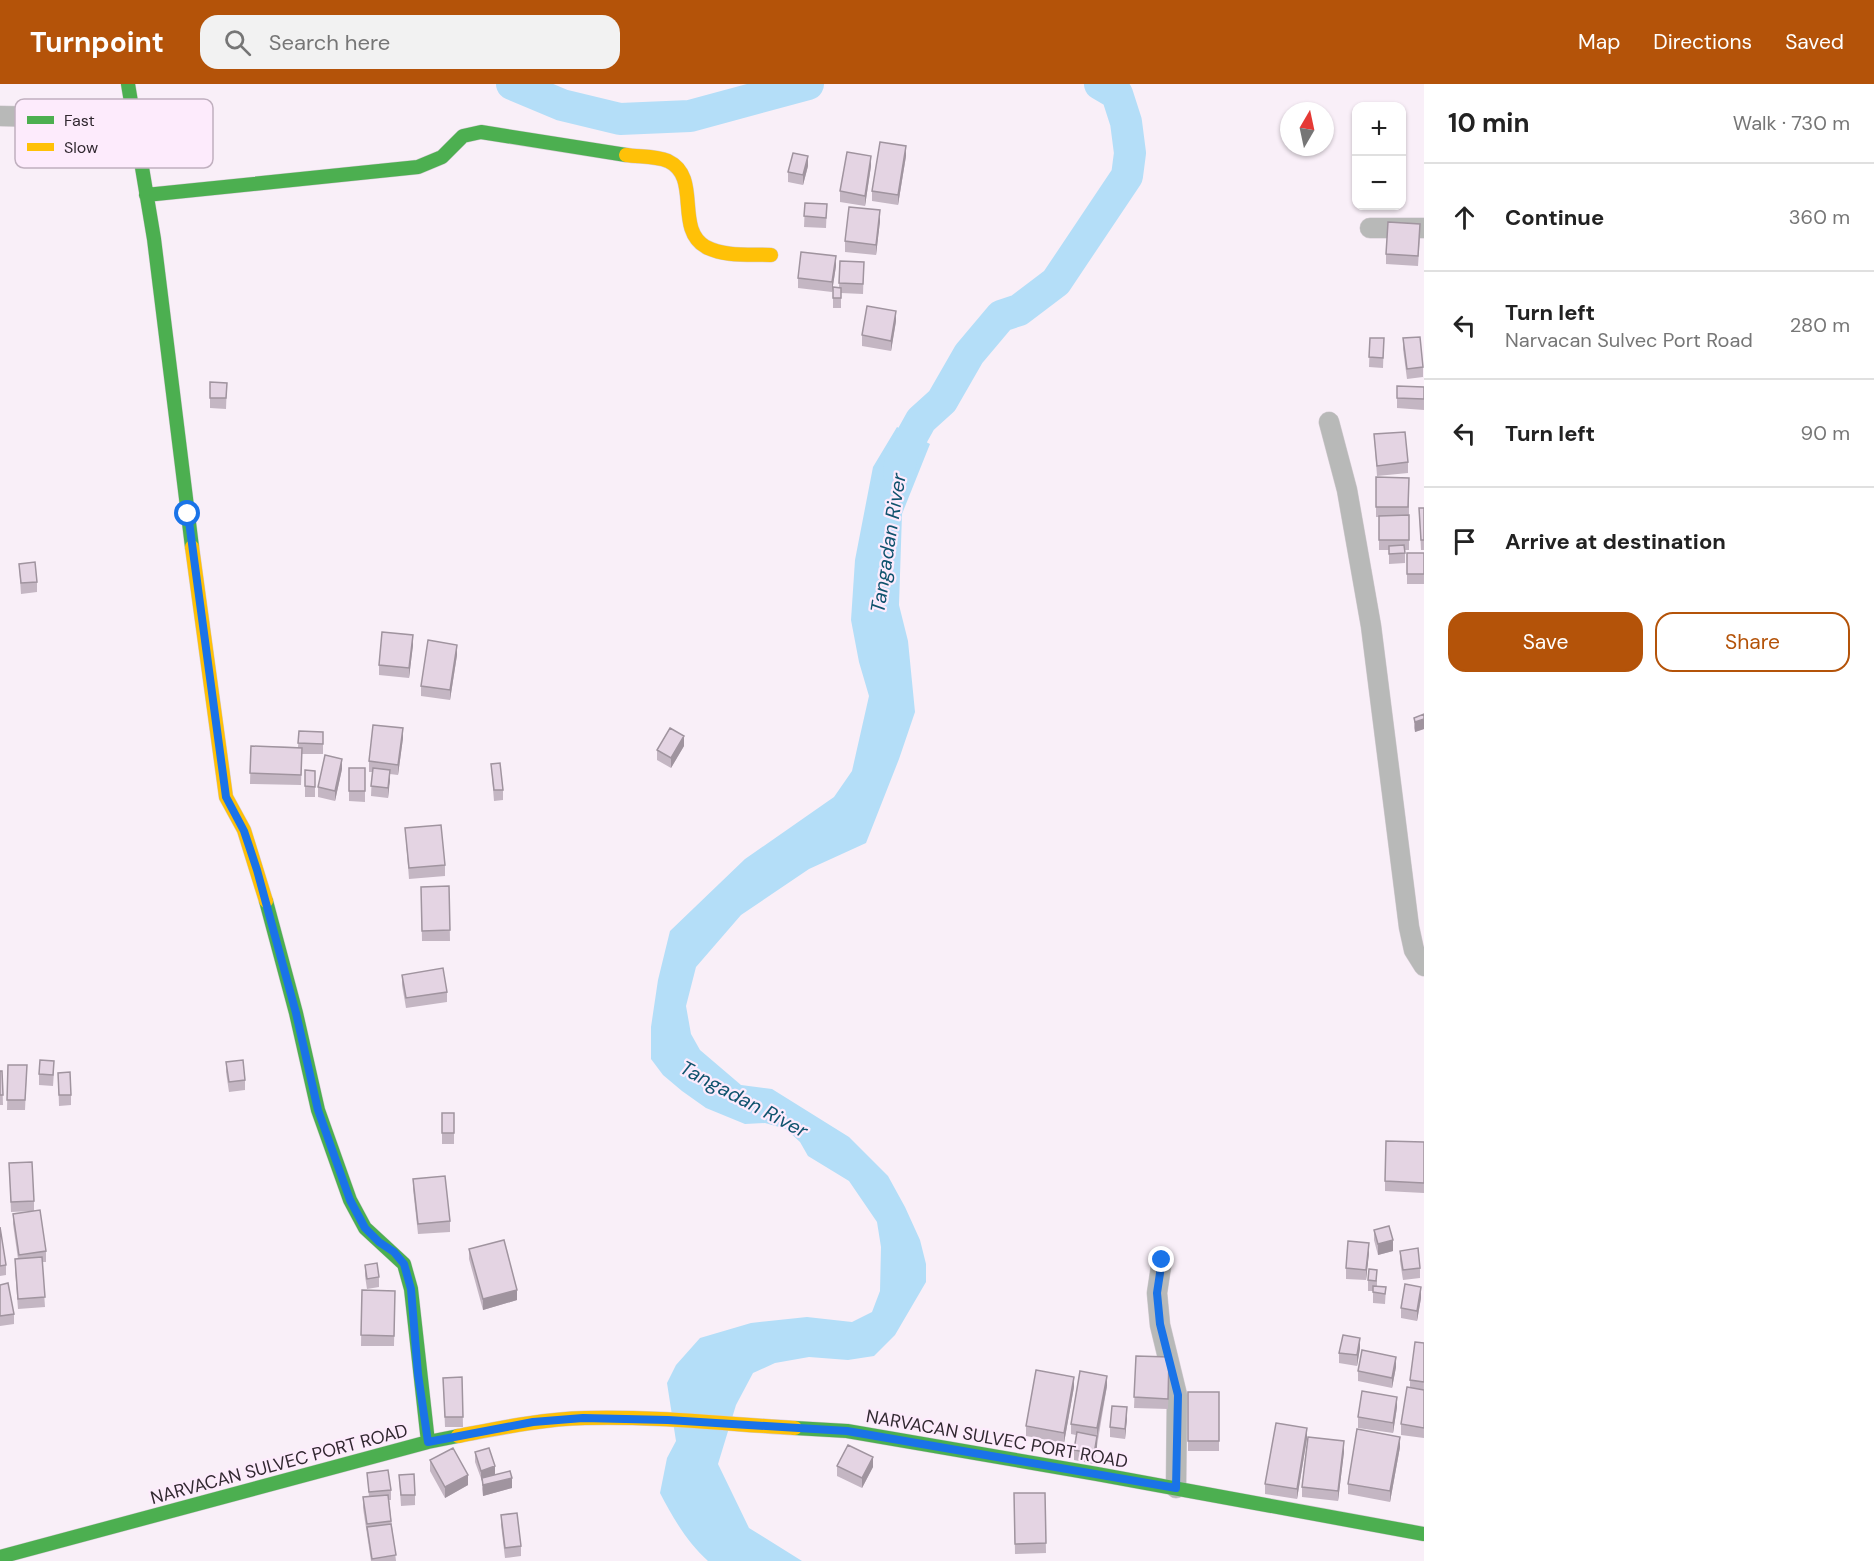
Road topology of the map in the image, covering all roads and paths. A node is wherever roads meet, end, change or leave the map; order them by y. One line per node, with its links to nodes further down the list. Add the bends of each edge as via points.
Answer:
1 (128, 84): 2 (street)
2 (130, 99)
3 (0, 116): 4 (street)
4 (15, 116)
5 (141, 168): 6 (street)
6 (146, 195): 9 (street, via 418,167 442,157 463,136 481,132 667,161 683,177 690,225 697,240 705,247 722,251); 13 (street, via 226,797 244,831 257,870 318,1110 350,1200 365,1228 404,1264 411,1289)
7 (1370, 228): 8 (street)
8 (1424, 228)
9 (771, 255)
10 (1329, 422): 11 (street, via 1347,490 1370,615 1409,927 1414,950)
11 (1424, 966)
12 (1162, 1260): 14 (street, via 1157,1293 1160,1324 1178,1395)
13 (428, 1442): 14 (street, NARVACAN SULVEC PORT ROAD, via 533,1422 583,1418 847,1431); 16 (street, NARVACAN SULVEC PORT ROAD)
14 (1176, 1488): 15 (street, NARVACAN SULVEC PORT ROAD)
15 (1424, 1534)
16 (0, 1557)

